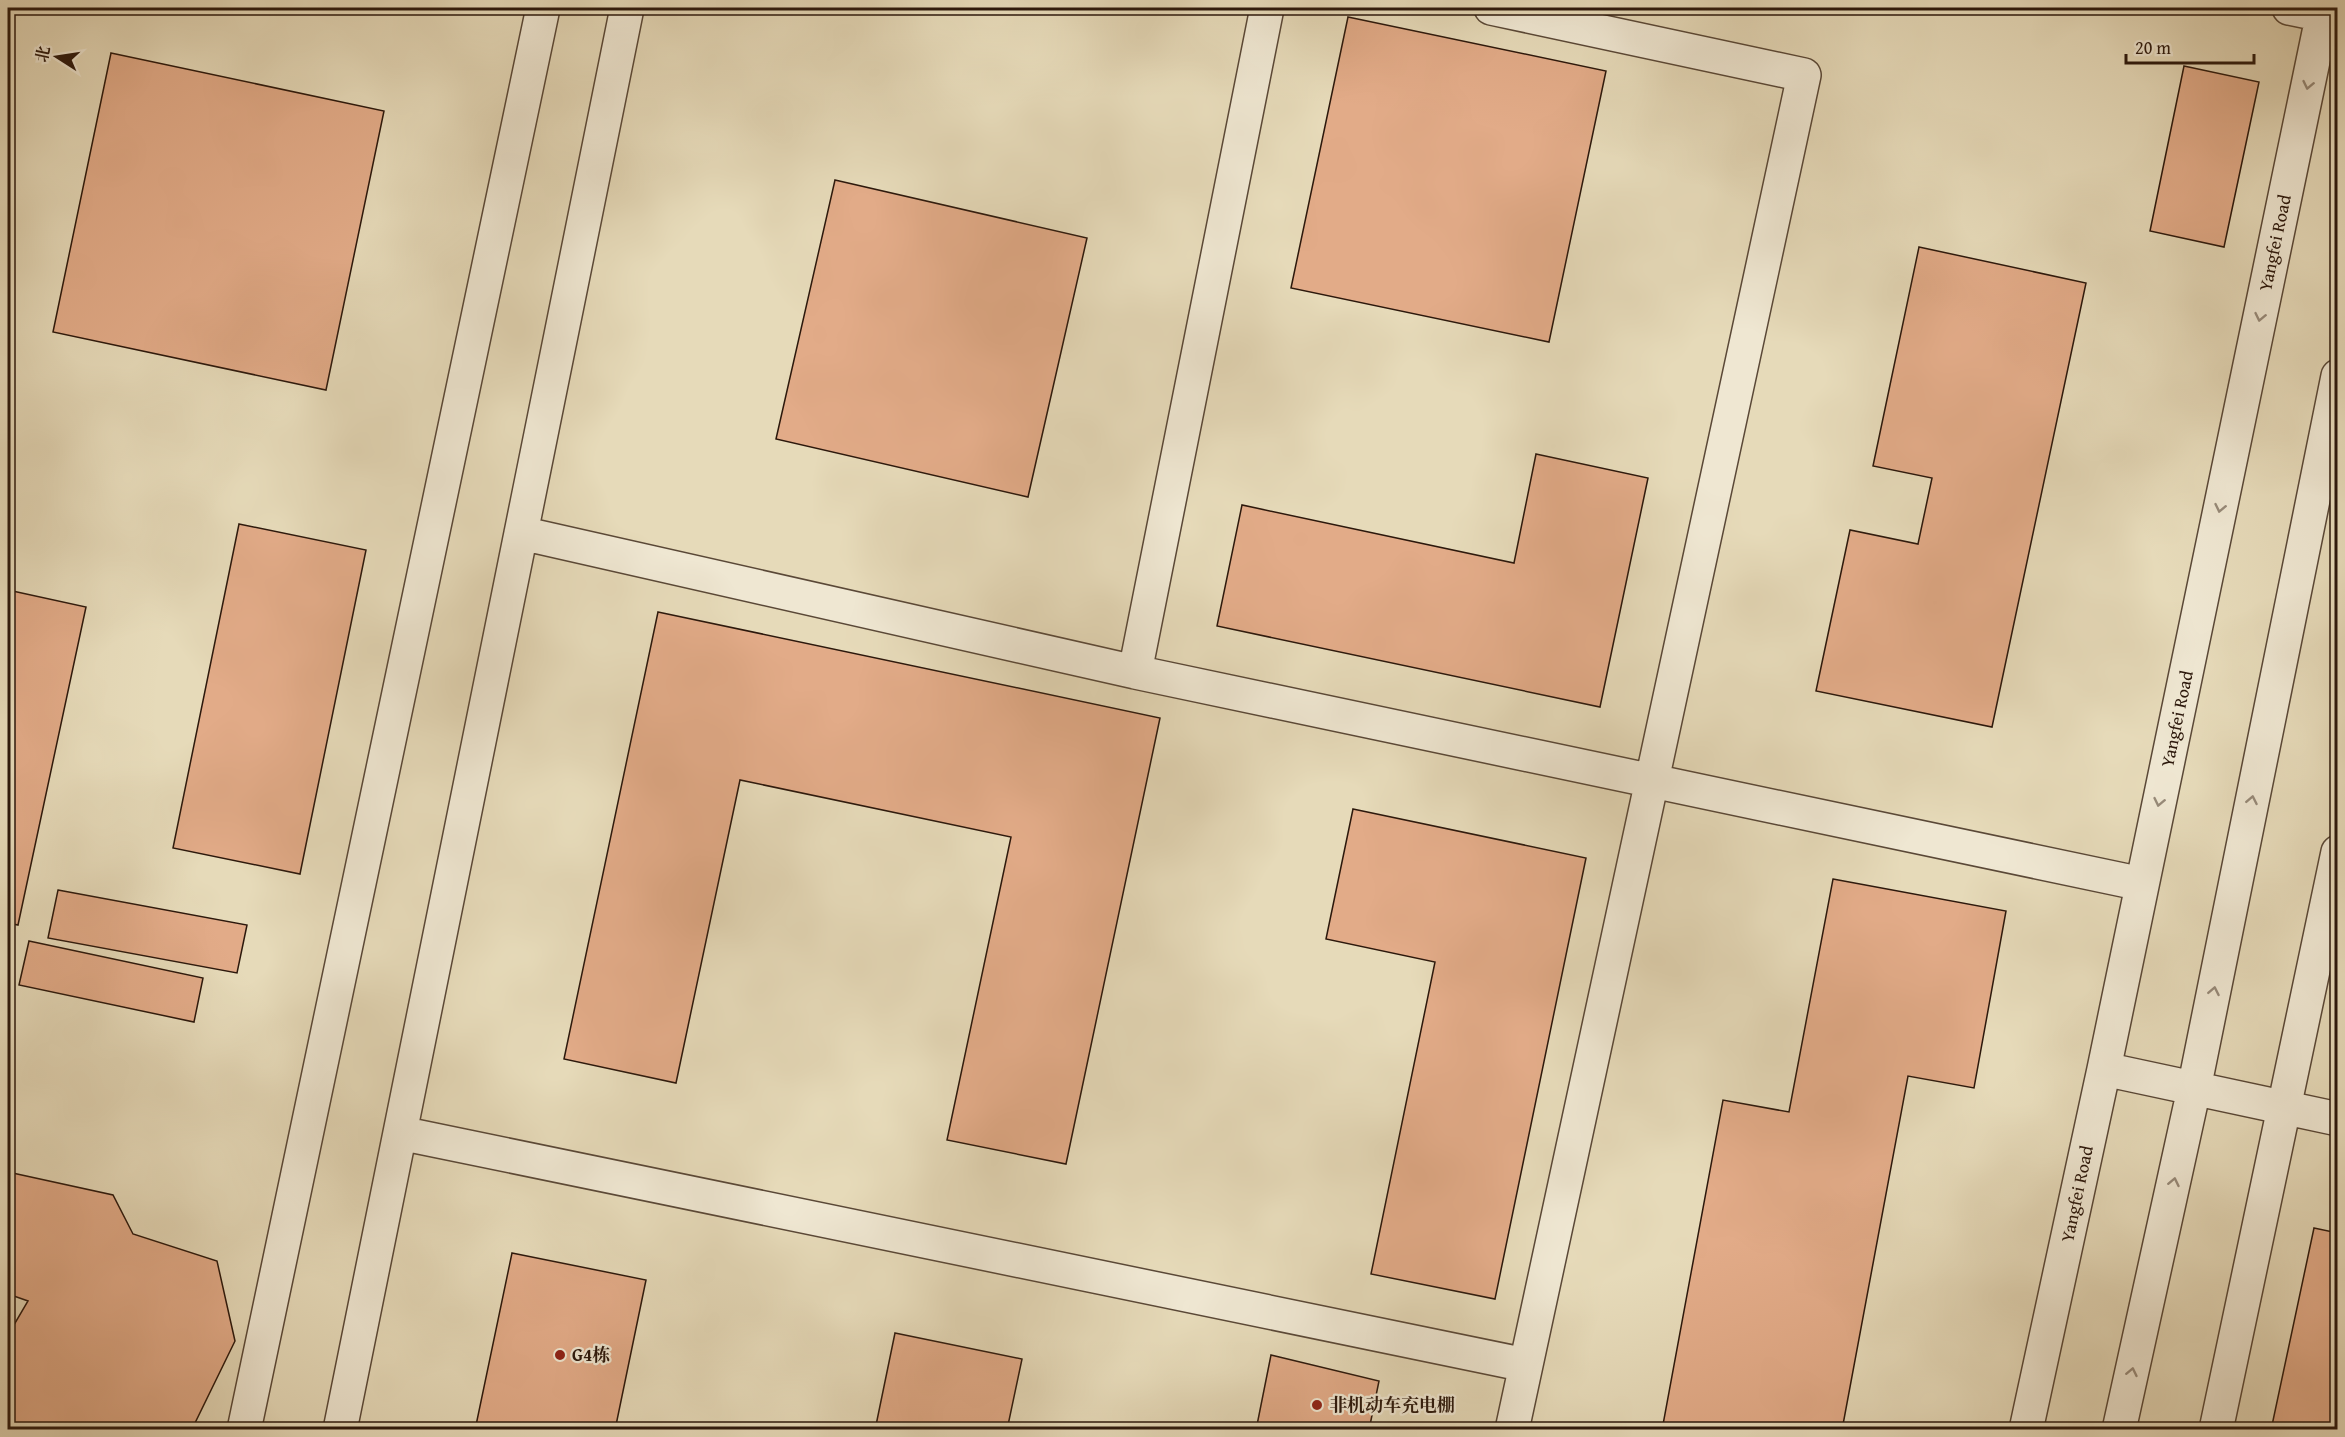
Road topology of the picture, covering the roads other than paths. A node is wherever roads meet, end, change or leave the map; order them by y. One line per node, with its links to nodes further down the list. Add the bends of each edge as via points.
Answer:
1 (543, 8): 18 (street)
2 (627, 8): 8 (street)
3 (1267, 8): 9 (street)
4 (1491, 8): 17 (street, via 1803,75)
5 (2289, 8): 6 (street)
6 (2328, 13): 11 (street, Yangfei Road, one-way to 11)
7 (2337, 376): 13 (street, one-way to 7)
8 (521, 533): 9 (street); 16 (street)
9 (1135, 672): 11 (street)
10 (2337, 852): 14 (street)
11 (2142, 884): 12 (street, Yangfei Road)
12 (2104, 1070): 13 (street); 21 (street, Yangfei Road)
13 (2194, 1089): 14 (street); 22 (street, one-way to 13)
14 (2284, 1108): 15 (street); 23 (street)
15 (2337, 1119)
16 (400, 1133): 17 (street); 19 (street)
17 (1526, 1365): 20 (street)
18 (244, 1430)
19 (340, 1430)
20 (1512, 1430)
21 (2026, 1430)
22 (2119, 1430)
23 (2216, 1430)

